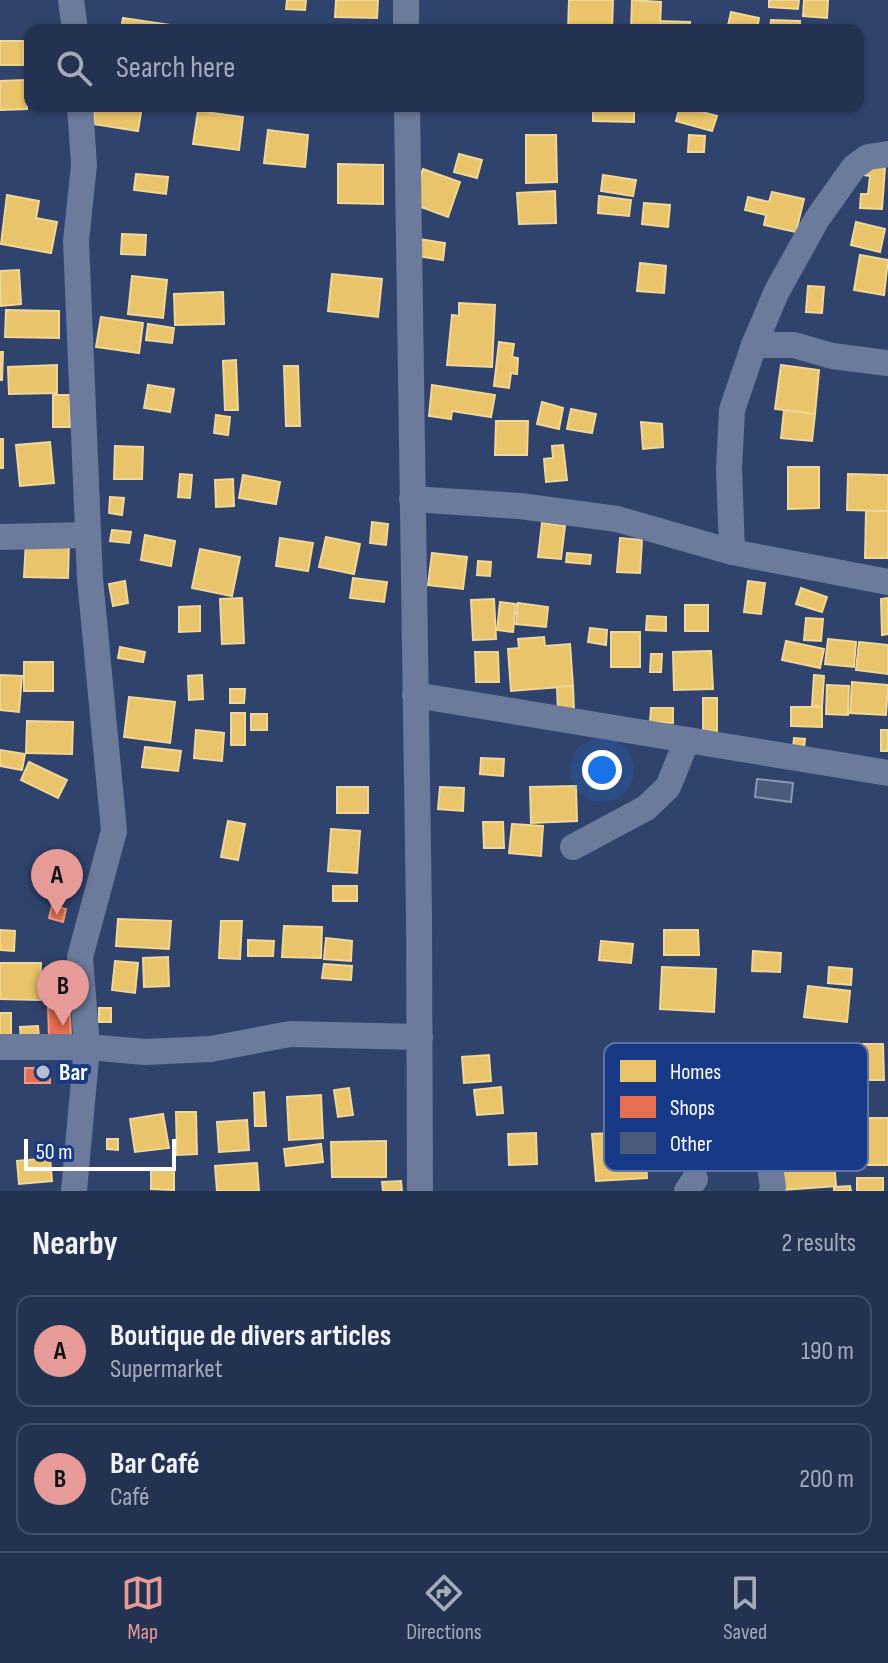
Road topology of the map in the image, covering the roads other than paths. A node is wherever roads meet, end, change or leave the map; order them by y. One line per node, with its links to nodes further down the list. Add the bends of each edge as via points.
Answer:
1 (71, 0): 3 (street)
2 (406, 0): 4 (street)
3 (74, 24)
4 (406, 24)
5 (80, 112): 11 (street, via 84,165 76,241)
6 (407, 112): 10 (street)
7 (888, 154): 8 (street, via 868,157 854,167 817,219)
8 (754, 345): 9 (street, via 794,345); 13 (street, via 732,410)
9 (888, 363)
10 (412, 499): 13 (street, via 617,519); 15 (street)
11 (88, 535): 12 (street); 21 (street, via 114,831 80,957)
12 (0, 537)
13 (732, 552): 14 (street)
14 (888, 582)
15 (415, 695): 16 (street); 19 (street)
16 (687, 740): 17 (street); 18 (street, via 668,787 646,808)
17 (888, 773)
18 (573, 847)
19 (420, 1037): 21 (street, via 290,1034 211,1049 145,1052); 24 (street)
20 (0, 1047): 21 (street)
21 (87, 1047): 23 (street)
22 (769, 1171): 25 (street)
23 (74, 1191)
24 (420, 1191)
25 (772, 1191)

